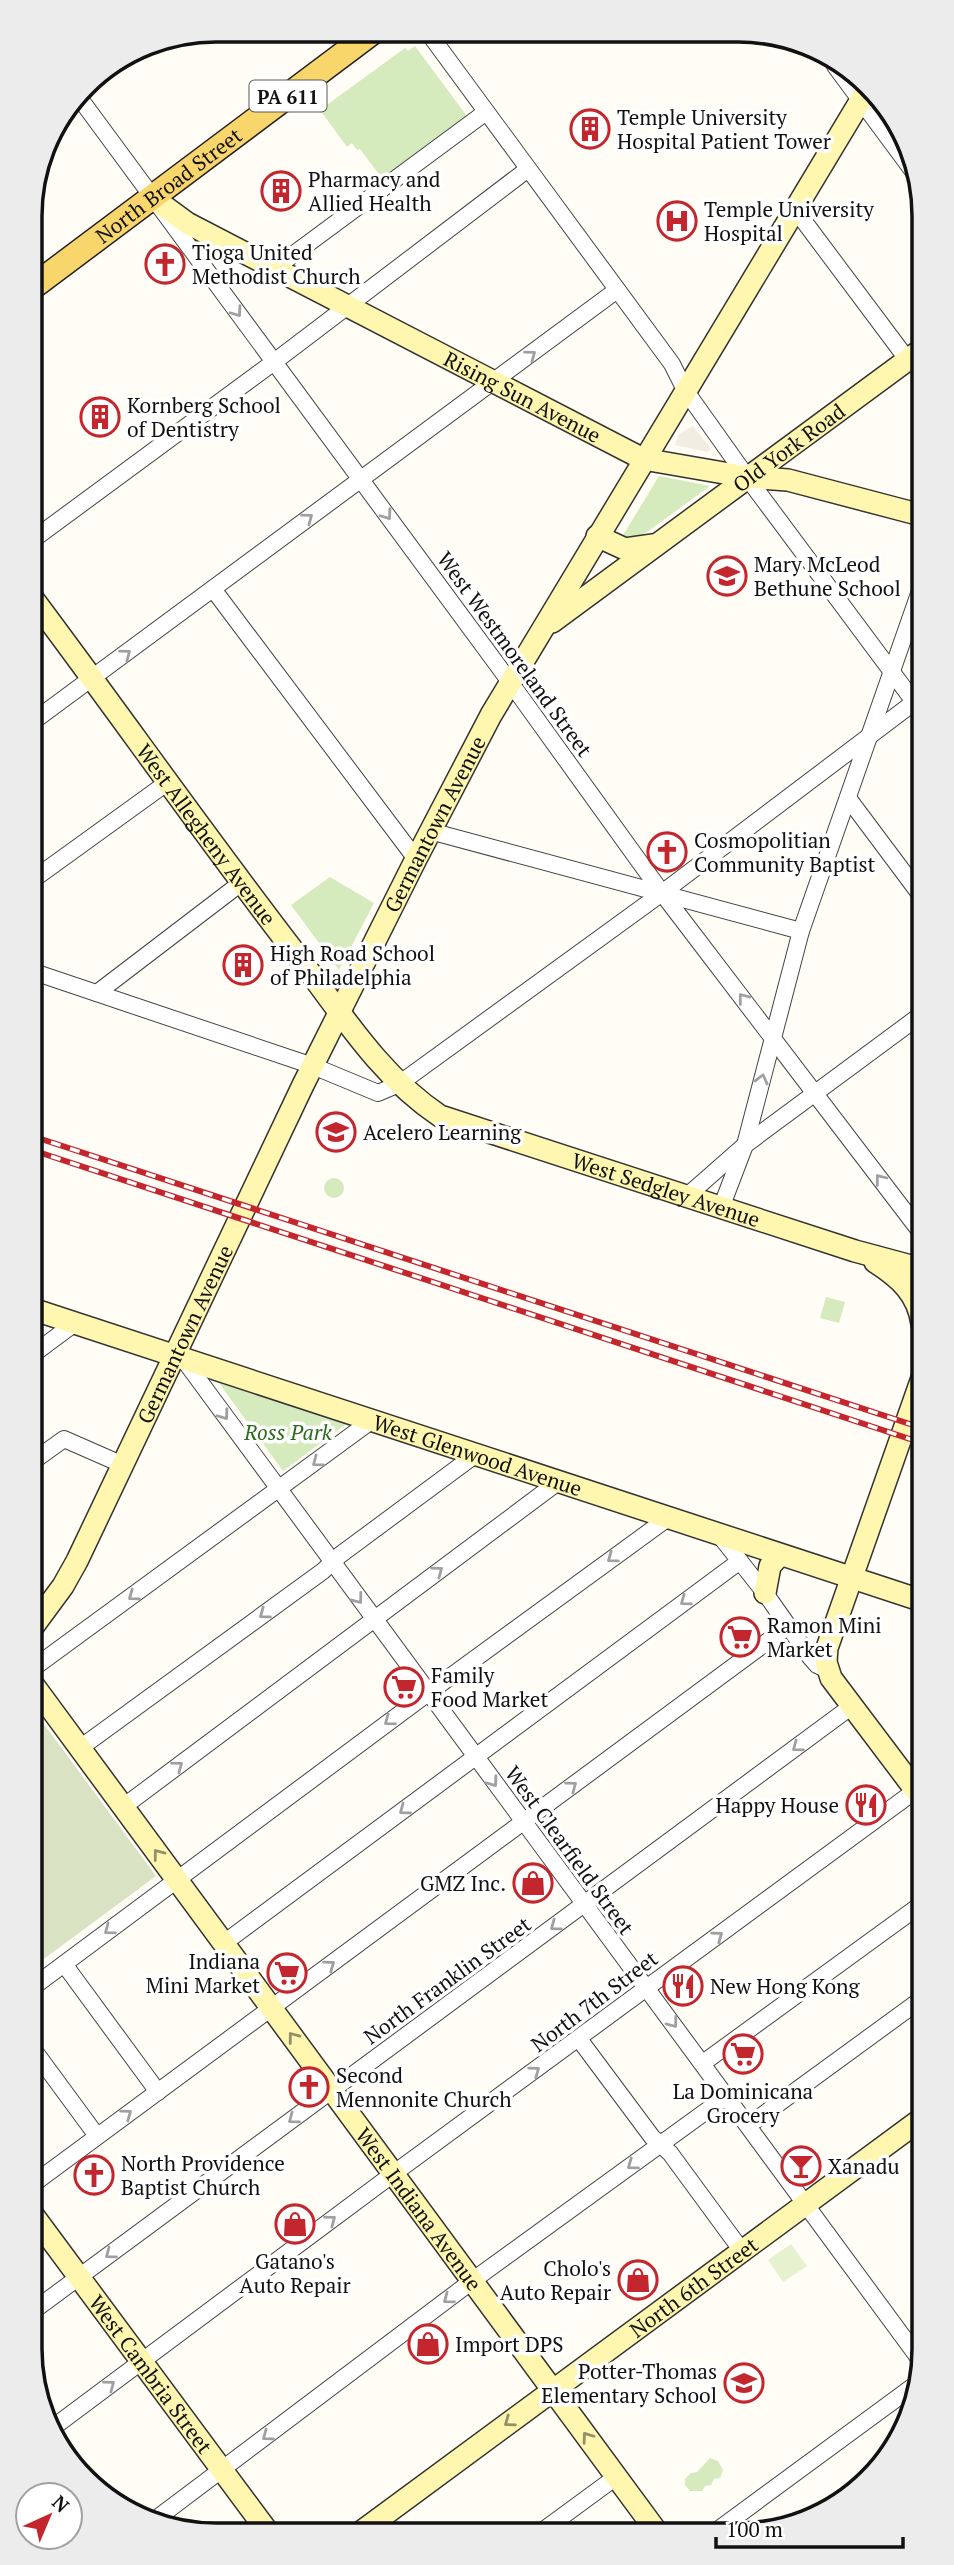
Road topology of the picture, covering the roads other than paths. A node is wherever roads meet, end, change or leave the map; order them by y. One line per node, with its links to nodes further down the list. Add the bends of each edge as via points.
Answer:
1 (359, 42): 7 (main road, North Broad Street / PA 611)
2 (435, 42): 5 (street)
3 (865, 98): 8 (street, Germantown Avenue)
4 (83, 103): 7 (street, West Westmoreland Street)
5 (486, 113): 6 (street); 9 (street)
6 (528, 169): 11 (street); 12 (street)
7 (153, 198): 9 (street, Rising Sun Avenue, via 187,223); 10 (main road, North Broad Street / PA 611); 15 (street, West Westmoreland Street, one-way to 15)
8 (794, 208): 13 (street); 17 (street, Germantown Avenue)
9 (275, 268): 12 (street, Rising Sun Avenue)
10 (42, 280)
11 (617, 290): 16 (street, one-way to 11); 17 (street, via 672,364)
12 (345, 306): 15 (street); 16 (street, Rising Sun Avenue)
13 (912, 353)
14 (912, 356): 19 (street, Old York Road)
15 (274, 362): 20 (street, West Westmoreland Street); 22 (street)
16 (494, 382): 18 (street, Rising Sun Avenue); 20 (street)
17 (685, 390): 18 (street, Germantown Avenue); 19 (street)
18 (643, 459): 19 (street, Rising Sun Avenue); 23 (street, Germantown Avenue)
19 (747, 477): 21 (street, Rising Sun Avenue, via 788,480); 24 (street, Old York Road); 29 (street)
20 (361, 479): 25 (street, one-way to 20); 31 (street, West Westmoreland Street, one-way to 31)
21 (912, 513)
22 (42, 533)
23 (597, 536): 24 (street, via 625,549); 28 (street, Germantown Avenue)
24 (655, 545): 28 (street, Old York Road)
25 (213, 589): 30 (street, one-way to 25); 39 (street)
26 (42, 611): 30 (street, West Allegheny Avenue)
27 (912, 613): 29 (street)
28 (537, 636): 31 (street, Germantown Avenue)
29 (891, 673): 32 (street); 35 (street)
30 (93, 679): 34 (street); 36 (street, West Allegheny Avenue)
31 (510, 682): 38 (street, Germantown Avenue); 43 (street, West Westmoreland Street)
32 (912, 696)
33 (912, 707): 35 (street)
34 (42, 715)
35 (869, 735): 37 (street); 43 (street)
36 (168, 782): 40 (street); 41 (street, West Allegheny Avenue)
37 (848, 798): 42 (street); 44 (street)
38 (430, 831): 39 (street, Germantown Avenue); 43 (street)
39 (416, 859): 47 (street, Germantown Avenue)
40 (42, 873)
41 (242, 883): 46 (street); 47 (street, West Allegheny Avenue)
42 (912, 884)
43 (662, 893): 44 (street); 49 (street, West Westmoreland Street, one-way to 43); 51 (street)
44 (801, 931): 49 (street)
45 (42, 975): 46 (street)
46 (97, 993): 50 (street)
47 (340, 1011): 50 (street, Germantown Avenue); 51 (street, West Allegheny Avenue)
48 (912, 1021): 52 (street)
49 (773, 1037): 52 (street, West Westmoreland Street); 54 (street, one-way to 49)
50 (313, 1066): 51 (street, via 378,1093); 64 (street, Germantown Avenue)
51 (399, 1084): 53 (street, West Allegheny Avenue)
52 (814, 1094): 54 (street); 57 (street, West Westmoreland Street, one-way to 52)
53 (416, 1100): 55 (street, West Sedgley Avenue, via 440,1116)
54 (745, 1145): 55 (street); 56 (street)
55 (687, 1196): 56 (street, West Sedgley Avenue)
56 (721, 1208): 58 (street, West Sedgley Avenue)
57 (912, 1221)
58 (855, 1251): 59 (street, West Sedgley Avenue); 60 (street, via 903,1282)
59 (912, 1266)
60 (912, 1295)
61 (42, 1312): 62 (street, West Glenwood Avenue)
62 (75, 1324): 63 (street); 64 (street, West Glenwood Avenue)
63 (42, 1349)
64 (179, 1357): 66 (street, West Glenwood Avenue); 69 (street, Germantown Avenue); 71 (street, West Clearfield Street, one-way to 71)
65 (912, 1406): 77 (street)
66 (371, 1421): 68 (street, West Glenwood Avenue); 71 (street, one-way to 71)
67 (42, 1455): 69 (street, via 64,1439)
68 (475, 1455): 70 (street, West Glenwood Avenue); 76 (street)
69 (121, 1464): 80 (street, Germantown Avenue, via 77,1561)
70 (558, 1482): 72 (street, West Glenwood Avenue); 81 (street, one-way to 70)
71 (279, 1490): 76 (street, West Clearfield Street); 83 (street, one-way to 83)
72 (668, 1518): 73 (street, West Glenwood Avenue); 85 (street, one-way to 85)
73 (720, 1536): 74 (street, West Glenwood Avenue); 75 (street)
74 (780, 1555): 77 (street, West Glenwood Avenue); 78 (street, via 770,1566)
75 (740, 1561): 78 (street); 89 (street, one-way to 89)
76 (331, 1563): 81 (street, West Clearfield Street, one-way to 81); 88 (street, one-way to 88)
77 (853, 1578): 79 (street, West Glenwood Avenue); 84 (street, via 827,1648)
78 (765, 1592): 82 (street)
79 (912, 1597)
80 (42, 1613)
81 (374, 1620): 85 (street, West Clearfield Street); 92 (street, one-way to 81)
82 (787, 1627): 84 (street, via 817,1665); 93 (street, one-way to 82)
83 (42, 1662)
84 (828, 1670): 87 (street)
85 (428, 1693): 89 (street, West Clearfield Street); 94 (street, one-way to 94)
86 (42, 1697): 88 (street, West Indiana Avenue)
87 (852, 1706): 90 (street); 95 (street, North Franklin Street, one-way to 95)
88 (80, 1748): 92 (street, West Indiana Avenue)
89 (475, 1757): 93 (street, West Clearfield Street, one-way to 93); 97 (street, one-way to 97)
90 (912, 1781)
91 (912, 1798): 100 (street, North 7th Street, one-way to 91)
92 (123, 1807): 94 (street, West Indiana Avenue, one-way to 92)
93 (523, 1823): 95 (street, West Clearfield Street); 102 (street, one-way to 93)
94 (177, 1878): 97 (street, West Indiana Avenue); 98 (street, one-way to 98)
95 (584, 1905): 100 (street, West Clearfield Street); 106 (street, North Franklin Street, one-way to 106)
96 (912, 1911): 105 (street)
97 (224, 1943): 102 (street, West Indiana Avenue)
98 (64, 1964): 99 (street); 107 (street)
99 (42, 1980)
100 (647, 1988): 103 (street, North 7th Street); 105 (street, West Clearfield Street, one-way to 105)
101 (912, 2006): 109 (street)
102 (271, 2008): 106 (street, West Indiana Avenue, one-way to 102); 107 (street)
103 (579, 2039): 112 (street); 113 (street, North 7th Street, one-way to 103)
104 (42, 2061): 111 (street)
105 (703, 2063): 108 (street, West Clearfield Street)
106 (332, 2090): 113 (street, West Indiana Avenue); 118 (street, North Franklin Street, one-way to 118)
107 (158, 2092): 111 (street, one-way to 107)
108 (727, 2096): 109 (street, West Clearfield Street); 112 (street)
109 (749, 2125): 115 (street, West Clearfield Street)
110 (912, 2125): 115 (street, North 6th Street)
111 (97, 2136): 114 (street)
112 (660, 2145): 117 (street); 119 (street, one-way to 119)
113 (394, 2174): 119 (street, West Indiana Avenue); 122 (street, North 7th Street, one-way to 113)
114 (42, 2177)
115 (805, 2204): 117 (street, North 6th Street); 121 (street, West Clearfield Street)
116 (42, 2226): 118 (street, West Cambria Street)
117 (741, 2251): 123 (street, North 6th Street)
118 (81, 2276): 120 (street, North Franklin Street); 122 (street, West Cambria Street)
119 (472, 2281): 123 (street, West Indiana Avenue); 126 (street, one-way to 126)
120 (42, 2304)
121 (912, 2349)
122 (142, 2361): 125 (street, North 7th Street, one-way to 122); 126 (street, West Cambria Street)
123 (553, 2390): 127 (street, West Indiana Avenue, one-way to 123); 130 (street, North 6th Street, one-way to 130)
124 (907, 2391): 133 (street)
125 (59, 2423)
126 (222, 2471): 128 (street); 129 (street, West Cambria Street)
127 (616, 2477): 131 (street); 132 (street, West Indiana Avenue)
128 (162, 2514)
129 (261, 2523)
130 (372, 2523)
131 (553, 2523)
132 (650, 2523)
133 (727, 2523)

